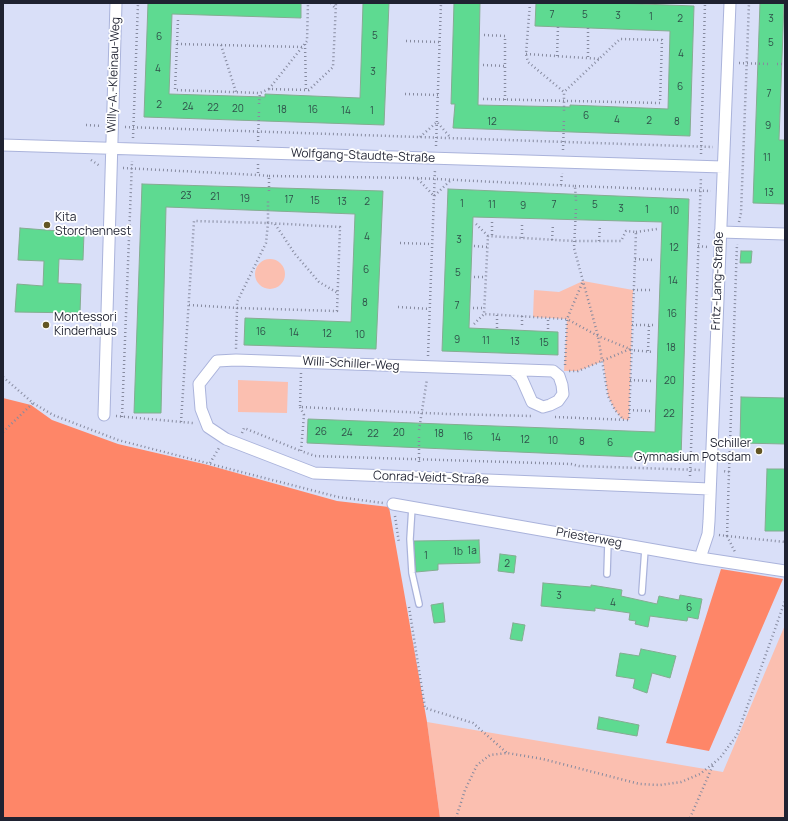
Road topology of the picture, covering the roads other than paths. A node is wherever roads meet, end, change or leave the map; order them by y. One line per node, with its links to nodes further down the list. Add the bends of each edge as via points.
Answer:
1 (116, 3): 4 (street, Willy-A.-Kleinau-Weg)
2 (730, 3): 5 (street, Fritz-Lang-Straße)
3 (3, 145): 4 (street, Wolfgang-Staudte-Straße)
4 (111, 148): 5 (street, Wolfgang-Staudte-Straße); 9 (street, Willy-A.-Kleinau-Weg)
5 (723, 167): 6 (street, Fritz-Lang-Straße)
6 (720, 232): 7 (street); 11 (street, Fritz-Lang-Straße)
7 (785, 234)
8 (513, 370): 8 (street, Willi-Schiller-Weg, via 521,377 532,402 543,411 558,401 563,394 559,376 553,371); 10 (street, Willi-Schiller-Weg, via 216,361 199,384 201,410)
9 (104, 415)
10 (206, 424): 11 (street, Conrad-Veidt-Straße, via 226,439 314,473)
11 (710, 489): 16 (street, Fritz-Lang-Straße, via 708,534)
12 (393, 504): 13 (street, Priesterweg)
13 (412, 507): 14 (street, Priesterweg); 20 (lane, via 412,573)
14 (608, 542): 15 (street, Priesterweg); 18 (lane)
15 (645, 549): 16 (street, Priesterweg); 19 (lane)
16 (700, 558): 17 (street, Priesterweg)
17 (785, 571)
18 (607, 574)
19 (642, 592)
20 (419, 604)

